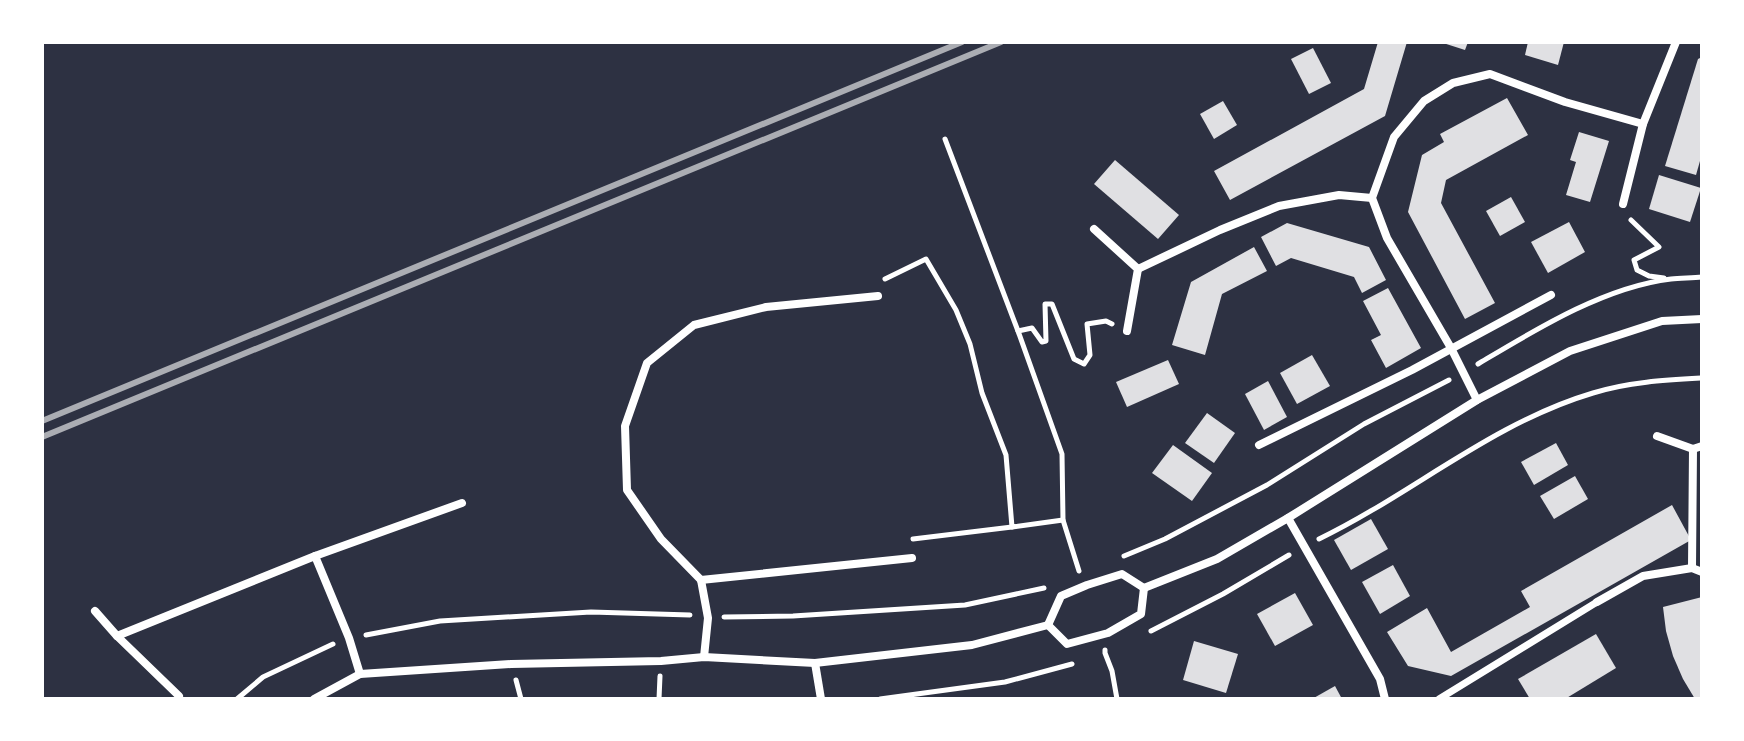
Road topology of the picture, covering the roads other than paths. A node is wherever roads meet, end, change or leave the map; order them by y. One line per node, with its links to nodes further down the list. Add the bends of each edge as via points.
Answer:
1 (1676, 42): 2 (street)
2 (1643, 124): 3 (street, via 1490,74 1453,83 1424,101 1394,137); 4 (street)
3 (1372, 198): 6 (street, via 1339,195 1279,206); 11 (street, via 1387,238)
4 (1623, 204)
5 (1094, 229): 6 (street)
6 (1138, 269): 10 (street)
7 (1551, 295): 11 (street)
8 (878, 296): 22 (street, via 766,307 694,325 647,363 625,426 627,490 661,539)
9 (1702, 319): 12 (street, via 1662,321 1570,351)
10 (1127, 331)
11 (1451, 348): 12 (street); 14 (street)
12 (1477, 400): 17 (street)
13 (1657, 436): 15 (street)
14 (1259, 445)
15 (1698, 448): 20 (street)
16 (462, 503): 18 (street)
17 (1288, 518): 23 (street, via 1217,559); 34 (street, via 1380,679)
18 (315, 556): 27 (street); 30 (street)
19 (912, 558): 22 (street)
20 (1692, 568): 21 (street); 24 (street, via 1643,576)
21 (1702, 572)
22 (701, 580): 28 (street, via 708,618)
23 (1144, 588): 26 (street, via 1122,574 1087,585 1061,596); 26 (street, via 1141,614 1108,633 1067,644)
24 (1597, 602): 35 (street)
25 (95, 611): 27 (street)
26 (1048, 625): 29 (street, via 972,645)
27 (117, 636): 31 (street)
28 (704, 657): 29 (street); 30 (street)
29 (815, 663): 33 (street)
30 (360, 674): 32 (street)
31 (179, 696)
32 (314, 699)
33 (821, 699)
34 (1385, 699)
35 (1439, 699)

